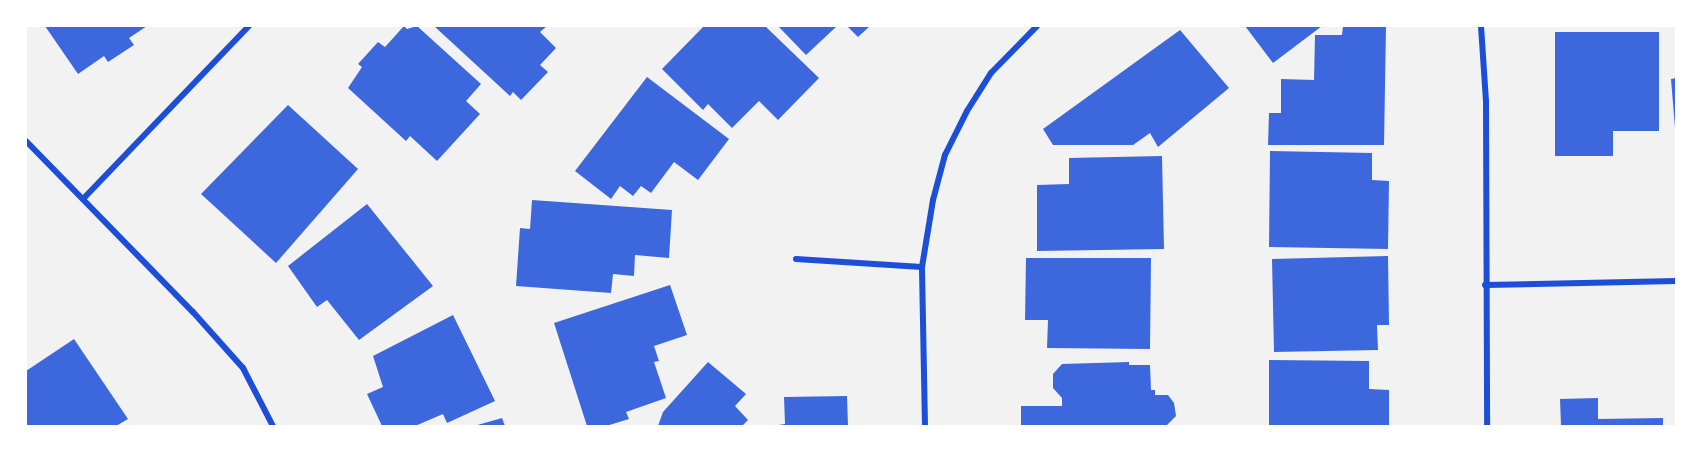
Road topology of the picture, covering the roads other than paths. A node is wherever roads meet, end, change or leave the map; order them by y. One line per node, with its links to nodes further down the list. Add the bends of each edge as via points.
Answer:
1 (249, 26): 5 (street)
2 (1037, 26): 7 (street, via 991,73 945,154 930,211)
3 (1481, 26): 9 (street, via 1486,102)
4 (26, 141): 5 (street)
5 (83, 199): 10 (street, via 243,368)
6 (796, 259): 7 (street)
7 (922, 267): 11 (street)
8 (1677, 280): 9 (street)
9 (1485, 285): 12 (street)
10 (273, 426)
11 (925, 426)
12 (1486, 426)

